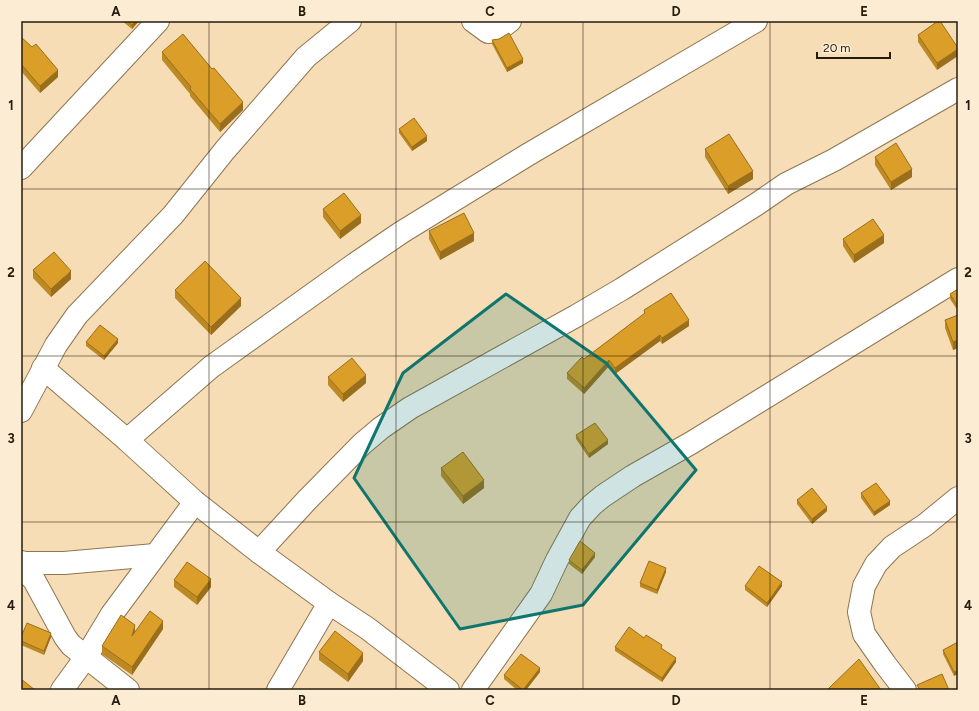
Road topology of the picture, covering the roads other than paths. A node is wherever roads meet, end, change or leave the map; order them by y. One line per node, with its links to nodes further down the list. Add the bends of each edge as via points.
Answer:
1 (158, 21): 7 (street)
2 (350, 21): 9 (street, via 306,57 225,150 173,215 77,315)
3 (473, 21): 4 (street, via 488,32 501,28)
4 (510, 21)
5 (756, 21): 11 (street, via 402,232 201,374)
6 (958, 89): 14 (street, via 834,160 786,184 750,209 576,316 410,408 362,444)
7 (21, 168)
8 (958, 279): 24 (street, via 692,443 633,476 592,505 580,518 541,594)
9 (43, 368): 10 (street); 11 (street)
10 (21, 410)
11 (127, 440): 13 (street)
12 (958, 498): 25 (street, via 925,525 892,547 876,564 864,586 859,612 864,634)
13 (195, 502): 14 (street); 15 (street)
14 (259, 552): 18 (street)
15 (155, 555): 16 (street, via 64,563); 19 (street, via 112,614)
16 (21, 562)
17 (21, 567): 19 (street, via 34,580 65,637)
18 (329, 603): 22 (street); 23 (street, via 367,628)
19 (86, 657): 20 (street); 21 (street)
20 (62, 690)
21 (128, 690)
22 (278, 690)
23 (448, 690)
24 (473, 690)
25 (905, 690)

